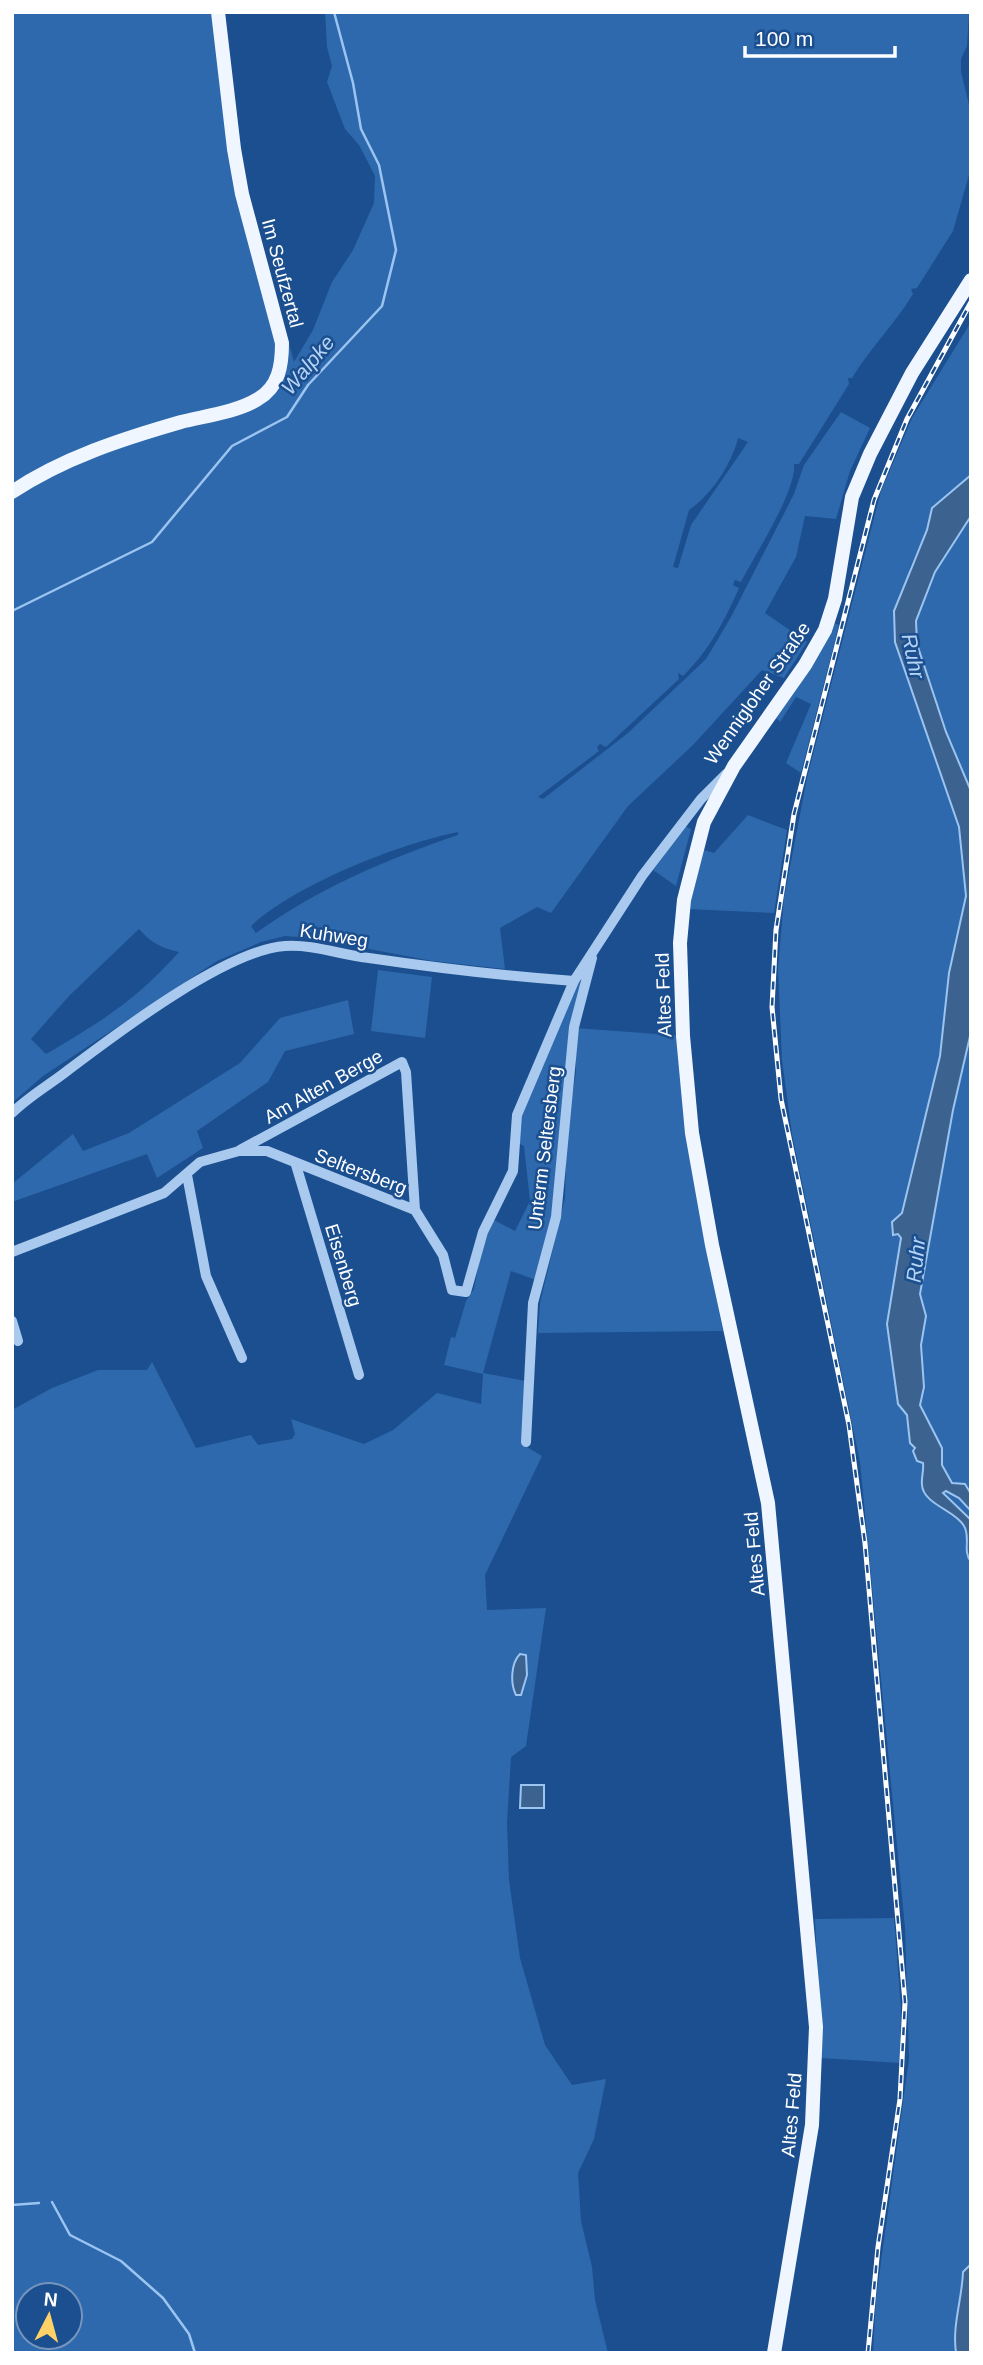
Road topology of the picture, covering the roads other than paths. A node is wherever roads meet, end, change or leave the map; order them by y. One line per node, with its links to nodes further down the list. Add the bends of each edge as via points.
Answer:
1 (218, 12): 3 (main road, Im Seufzertal, via 242,194 282,343 277,379 258,399 90,452)
2 (971, 280): 4 (main road, Wennigloher Straße, via 912,373 857,483 825,630)
3 (12, 492)
4 (734, 766): 5 (street, Wennigloher Straße); 6 (main road, Altes Feld)
5 (689, 814): 6 (street); 7 (street, Wennigloher Straße)
6 (704, 822): 20 (main road, Altes Feld, via 684,900 680,943 692,1133 768,1503 816,2027 812,2125)
7 (597, 943): 8 (street, Wennigloher Straße); 19 (street, Unterm Seltersberg, via 576,1015 556,1217 533,1303)
8 (574, 981): 9 (street, Kuhweg, via 498,976 282,946 241,957 208,975 108,1041); 13 (street, Seltersberg, via 517,1115 513,1171 484,1232 466,1292 452,1290 443,1255)
9 (12, 1113)
10 (239, 1151): 11 (street, Seltersberg, via 267,1151); 12 (street, Seltersberg, via 200,1162); 13 (street, Am Alten Berge, via 402,1062)
11 (296, 1165): 13 (street, Seltersberg); 18 (street, Eisenberg)
12 (187, 1175): 14 (street, Seltersberg, via 164,1193); 17 (street, via 206,1276)
13 (415, 1210)
14 (12, 1252)
15 (12, 1321): 16 (street)
16 (18, 1341)
17 (242, 1358)
18 (359, 1375)
19 (526, 1442)
20 (774, 2353)

